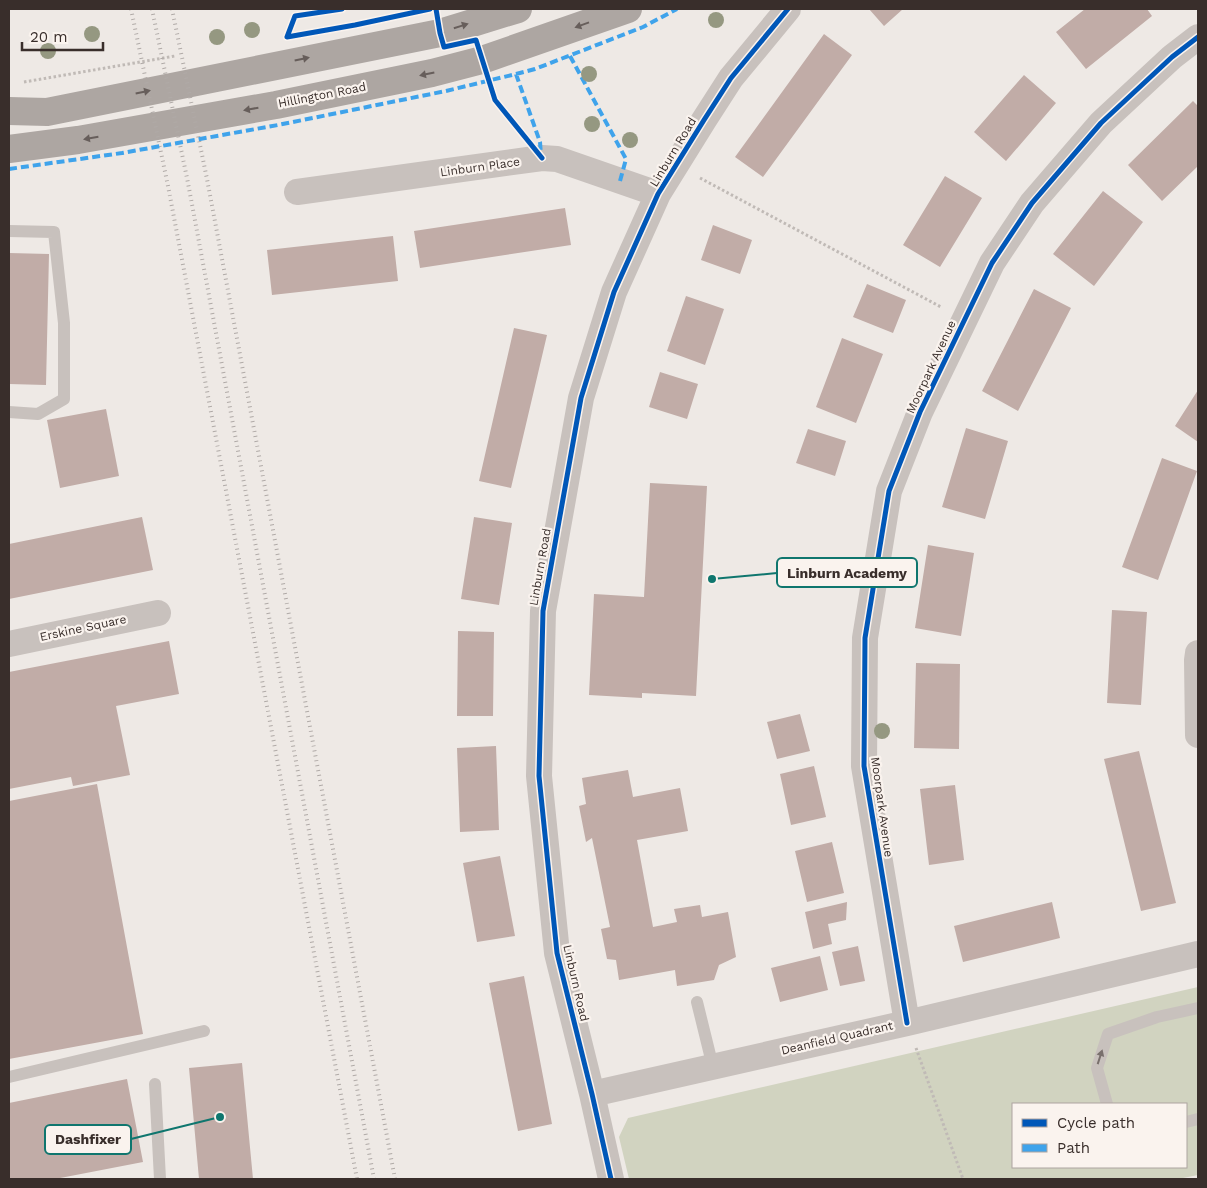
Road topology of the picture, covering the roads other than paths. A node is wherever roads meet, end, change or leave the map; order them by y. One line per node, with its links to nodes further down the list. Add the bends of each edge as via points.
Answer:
1 (518, 9): 5 (main road, one-way to 1, via 47,112 440,33)
2 (628, 9): 6 (main road, Hillington Road, one-way to 6, via 482,60 432,73 276,105)
3 (788, 9): 8 (street, Linburn Road, via 731,78)
4 (1198, 37): 18 (street, Moorpark Avenue, via 1101,123 1032,203 992,263 920,412 889,491 865,638 864,766)
5 (9, 111)
6 (9, 149)
7 (297, 192): 8 (street, Linburn Place, via 542,158 557,159)
8 (658, 194): 23 (street, Linburn Road, via 614,292 581,398 542,611 539,776 557,953)
9 (9, 231): 10 (lane, via 54,232 64,323 64,398 38,414)
10 (9, 412)
11 (158, 613): 12 (street, Erskine Square)
12 (9, 644)
13 (1198, 653): 14 (street)
14 (1198, 736)
15 (1198, 954): 18 (street, Deanfield Quadrant)
16 (697, 1002): 20 (lane)
17 (1198, 1008): 24 (lane, one-way to 17, via 1097,1068 1108,1034 1157,1017)
18 (907, 1023): 20 (street, Deanfield Quadrant)
19 (204, 1031): 21 (lane)
20 (713, 1066): 23 (street, Deanfield Quadrant)
21 (9, 1078)
22 (155, 1084): 25 (lane)
23 (592, 1094): 26 (street, Linburn Road)
24 (1107, 1103)
25 (160, 1179)
26 (611, 1179)

